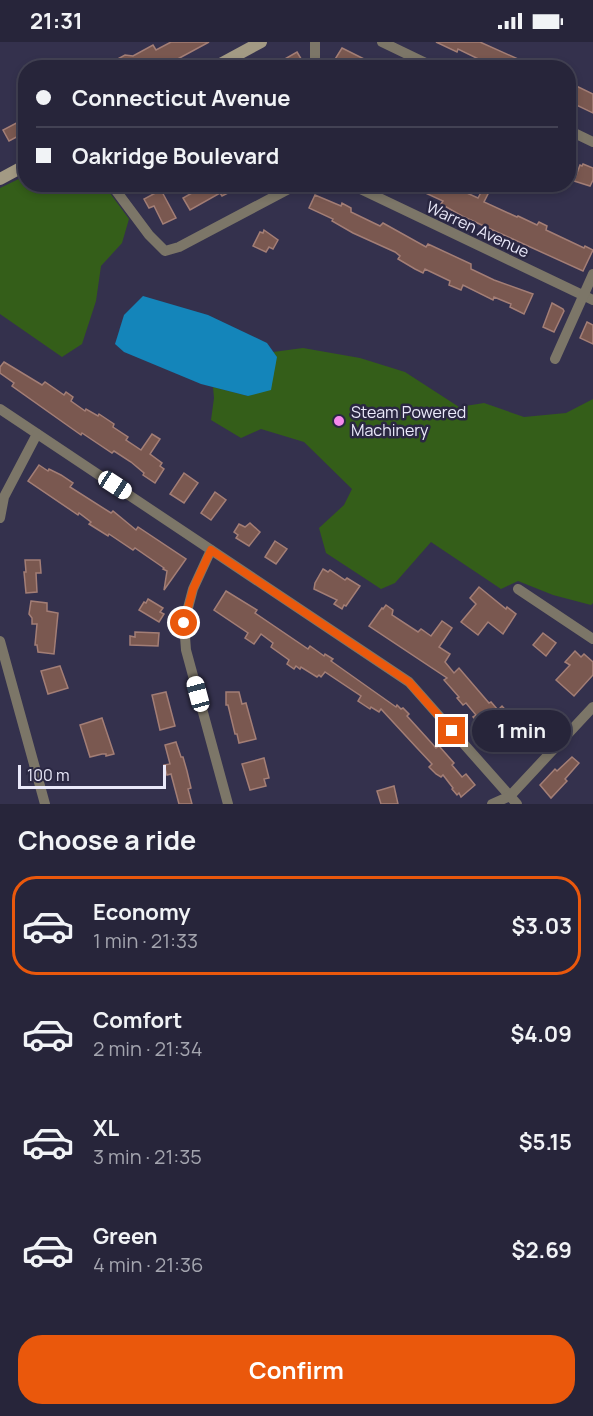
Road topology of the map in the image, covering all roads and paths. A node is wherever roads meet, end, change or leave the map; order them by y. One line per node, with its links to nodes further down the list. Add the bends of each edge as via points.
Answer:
1 (261, 42): 4 (street)
2 (315, 42): 5 (street)
3 (382, 42): 6 (street)
4 (228, 60)
5 (315, 60)
6 (419, 60)
7 (576, 134): 8 (street)
8 (593, 142)
9 (18, 169): 10 (street)
10 (0, 179)
11 (117, 192): 12 (street, via 165,252)
12 (283, 192)
13 (367, 192): 15 (street, Warren Avenue)
14 (593, 274): 15 (street)
15 (588, 297): 16 (street)
16 (555, 359)
17 (0, 409): 18 (street)
18 (37, 434): 19 (street, via 4,497); 20 (street)
19 (0, 518)
20 (211, 550): 25 (street, via 409,682); 27 (street, via 193,589 184,623 186,650)
21 (518, 589): 22 (street)
22 (593, 639)
23 (0, 641): 26 (street)
24 (593, 707): 25 (street)
25 (514, 800): 28 (street)
26 (45, 804)
27 (228, 804)
28 (492, 804)

